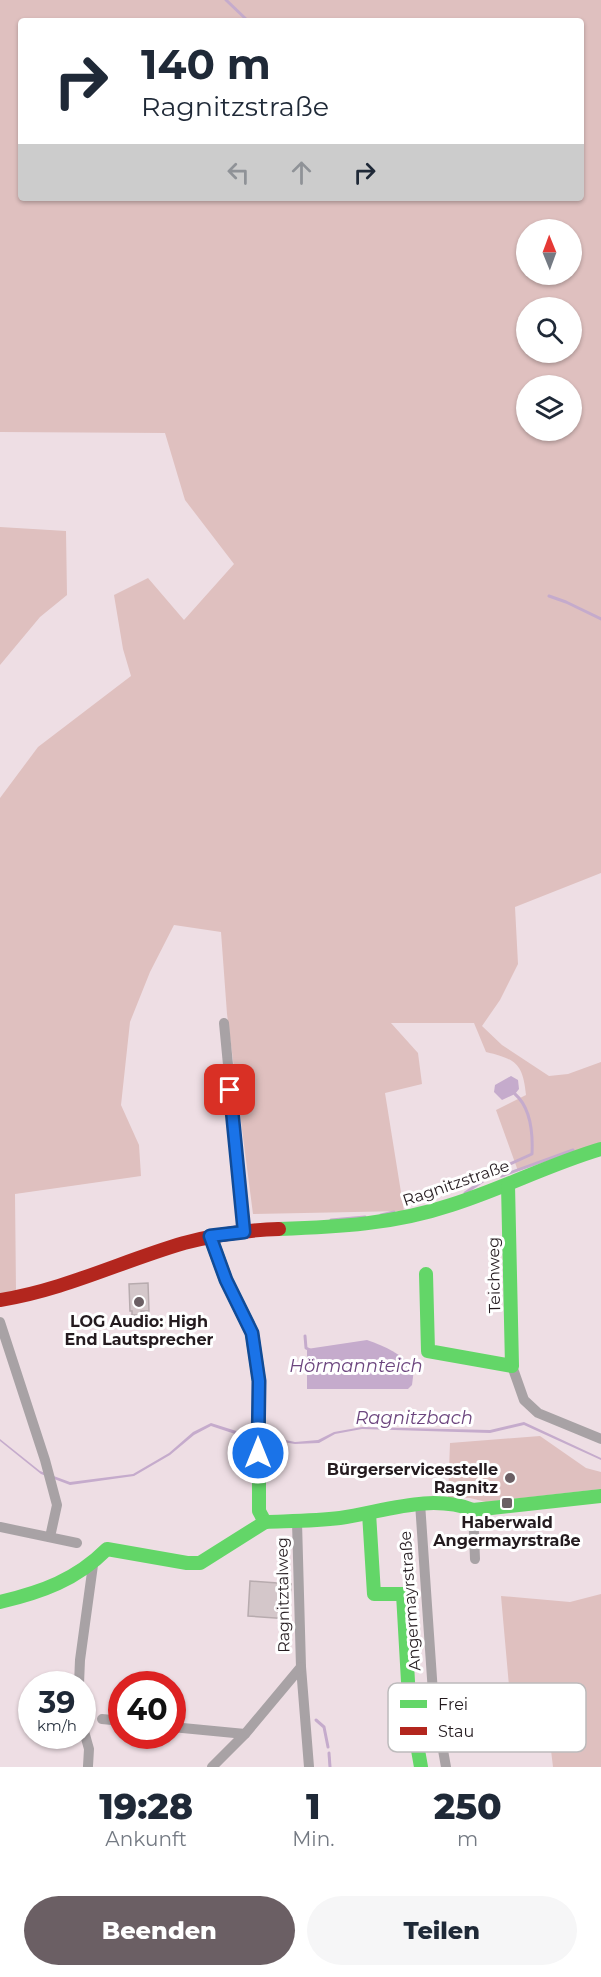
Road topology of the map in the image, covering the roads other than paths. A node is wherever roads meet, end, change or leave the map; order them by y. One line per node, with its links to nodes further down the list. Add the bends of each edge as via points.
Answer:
1 (224, 1023): 4 (street)
2 (601, 1149): 3 (street, Ragnitzstraße)
3 (508, 1185): 4 (street, Ragnitzstraße, via 397,1220 335,1228); 9 (street, Teichweg)
4 (244, 1232): 5 (street, Ragnitzstraße)
5 (210, 1236): 7 (street, Ragnitzstraße, via 51,1290); 15 (street, Ragnitztalweg, via 252,1333 259,1381 259,1511)
6 (426, 1274): 9 (street, via 428,1351)
7 (0, 1300)
8 (0, 1322): 18 (street, via 57,1505)
9 (512, 1366): 10 (street, Teichweg, via 524,1400 538,1413)
10 (601, 1439)
11 (601, 1496): 13 (street, Angermayrstraße)
12 (420, 1503): 13 (street, Angermayrstraße); 14 (street, Angermayrstraße); 26 (street, Angermayrstraße)
13 (470, 1508): 20 (street)
14 (369, 1513): 16 (street, Angermayrstraße); 25 (street, via 374,1594 402,1594)
15 (265, 1522): 16 (street, Angermayrstraße); 21 (street, Ragnitztalweg, via 200,1563 107,1548)
16 (297, 1522): 23 (street, Ragnitztalweg)
17 (0, 1527): 18 (street)
18 (50, 1537): 19 (street)
19 (77, 1542)
20 (475, 1559)
21 (93, 1565): 22 (street, Ragnitztalweg, via 57,1587); 24 (street)
22 (0, 1602)
23 (301, 1667): 30 (street, Ragnitztalweg); 36 (street, Ragnitztalweg)
24 (80, 1671)
25 (408, 1683)
26 (432, 1683)
27 (102, 1719): 28 (street)
28 (108, 1720)
29 (186, 1728): 30 (street)
30 (245, 1734): 35 (street, Ragnitztalweg)
31 (89, 1749): 34 (street)
32 (418, 1752): 37 (street)
33 (443, 1752): 38 (street, Angermayrstraße)
34 (88, 1766)
35 (212, 1767)
36 (309, 1767)
37 (421, 1767)
38 (446, 1767)

